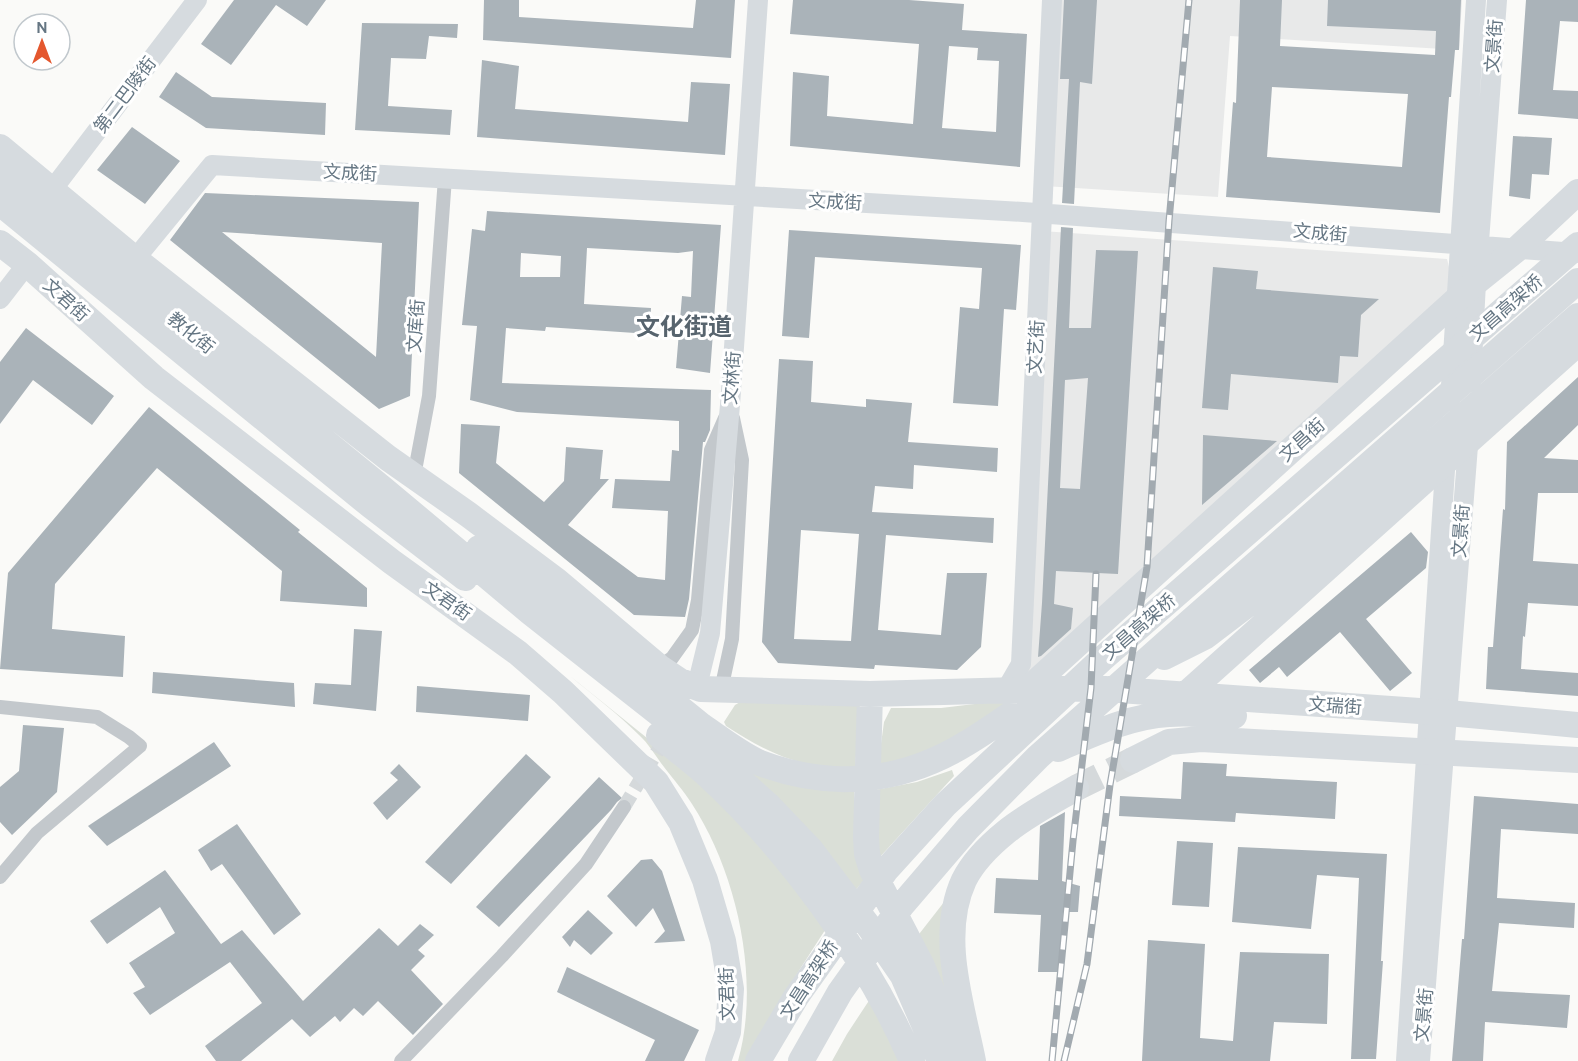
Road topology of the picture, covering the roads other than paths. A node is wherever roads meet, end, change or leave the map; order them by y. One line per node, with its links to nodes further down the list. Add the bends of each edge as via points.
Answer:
1 (197, 0): 9 (street, 第二巴陵街)
2 (758, 0): 11 (street, 文林街)
3 (1052, 0): 13 (street, 文艺街)
4 (1476, 0): 17 (street, 文景街)
5 (1497, 0): 17 (street, 文景街)
6 (0, 147): 9 (highway)
7 (0, 177): 33 (highway, 教化街)
8 (445, 178): 11 (street, 文成街); 20 (street, 文成街, via 212,165); 32 (street, 文库街, via 429,396)
9 (52, 190): 20 (highway)
10 (1578, 192): 18 (highway, 文昌街)
11 (743, 197): 13 (street, 文成街); 28 (street, 文林街)
12 (0, 203): 33 (highway, 教化街)
13 (1043, 213): 17 (street, 文成街); 42 (street, 文艺街)
14 (1578, 214): 34 (highway, via 1330,434)
15 (1, 245): 21 (highway, 文君街)
16 (1578, 245): 34 (highway, 文昌高架桥)
17 (1470, 246): 18 (street, 文成街); 23 (street, 文景街); 25 (street, 文景街)
18 (1517, 249): 19 (street, 文成街); 23 (highway, 文昌街)
19 (1578, 253)
20 (135, 259): 30 (highway)
21 (27, 264): 24 (street); 36 (highway, 文君街, via 154,378)
22 (1578, 281): 39 (highway, 文昌高架桥)
23 (1476, 282): 25 (highway, 文昌街); 29 (street, 文景街)
24 (0, 298)
25 (1457, 299): 31 (street, 文景街); 42 (highway, 文昌街)
26 (1578, 315): 39 (highway, via 1256,598 1206,636)
27 (1578, 343): 29 (highway)
28 (730, 405): 38 (street, via 711,450 692,630 672,658); 40 (street, 文林街, via 710,633); 41 (street, via 742,460 732,639)
29 (1468, 442): 31 (highway); 46 (street, 文景街)
30 (388, 458): 32 (highway); 35 (highway)
31 (1446, 462): 44 (highway); 46 (street, 文景街)
32 (414, 476): 38 (highway, via 556,581)
33 (376, 496): 35 (highway); 36 (highway); 60 (highway, via 705,774 769,839 815,897 880,993); 61 (highway, via 718,760 769,807 810,850 903,976)
34 (1276, 509): 37 (highway, 文昌高架桥)
35 (483, 550): 37 (highway, via 731,746 759,762 826,779 894,775 926,764 966,744 1022,705)
36 (456, 607): 57 (highway, 文君街, via 518,653 620,745 656,782 681,822 705,880 723,941 731,989 728,1032)
37 (1102, 659): 58 (highway, 文昌高架桥, via 945,805 886,870 796,997)
38 (659, 667): 41 (highway, via 701,689)
39 (1134, 672): 50 (highway, 文昌高架桥)
40 (698, 681)
41 (722, 690): 43 (highway)
42 (1017, 690): 43 (highway); 44 (highway, 文瑞街, via 1091,688)
43 (870, 694): 62 (highway, via 867,854 922,966)
44 (1184, 696): 46 (highway, 文瑞街)
45 (0, 708): 55 (street, via 97,717 140,746 37,833)
46 (1438, 713): 47 (highway, 文瑞街); 49 (street, 文景街)
47 (1578, 725)
48 (1578, 738): 50 (highway, via 1169,714 1136,719)
49 (1435, 753): 51 (highway, via 1202,739 1169,742); 52 (highway); 64 (street, 文景街); 65 (street, 文景街)
50 (1038, 757): 59 (highway, 文昌高架桥, via 968,828 902,905 840,992)
51 (1132, 760)
52 (1578, 760)
53 (1076, 788): 63 (highway, via 1006,832 982,854 964,880 954,910 952,942)
54 (624, 807): 56 (street, via 586,864)
55 (0, 877)
56 (401, 1061)
57 (718, 1061)
58 (758, 1061)
59 (801, 1061)
60 (912, 1061)
61 (940, 1061)
62 (960, 1061)
63 (973, 1061)
64 (1406, 1061)
65 (1420, 1061)

